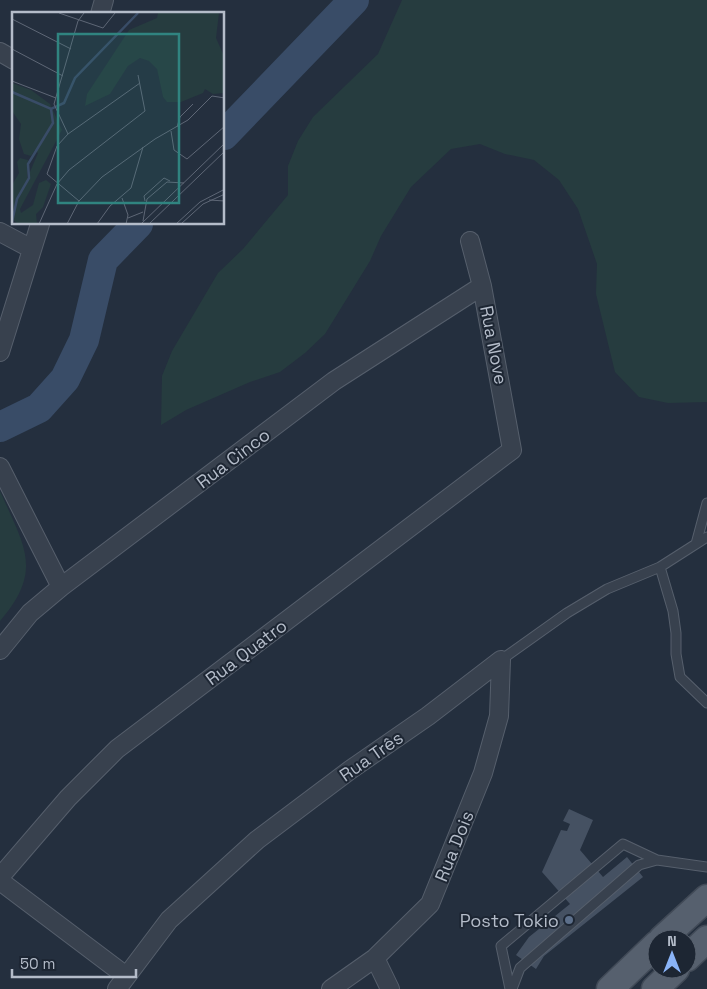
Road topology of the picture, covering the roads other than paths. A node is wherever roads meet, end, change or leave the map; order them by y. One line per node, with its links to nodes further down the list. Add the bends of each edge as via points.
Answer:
1 (0, 52): 2 (street)
2 (12, 59)
3 (40, 225): 6 (street)
4 (0, 232): 6 (street)
5 (470, 241): 7 (street, Rua Nove)
6 (32, 249): 8 (street)
7 (482, 286): 9 (street, Rua Nove); 15 (street, Rua Cinco, via 334,381)
8 (0, 352)
9 (512, 450): 21 (street, Rua Quatro, via 117,749 68,798)
10 (0, 467): 15 (street)
11 (707, 503): 13 (lane)
12 (707, 537): 13 (lane, Rua Três)
13 (696, 544): 14 (lane, Rua Três)
14 (660, 567): 17 (lane, Rua Três, via 607,589); 18 (lane, via 673,611 680,677)
15 (61, 587): 16 (street, Rua Cinco, via 30,613)
16 (0, 650)
17 (501, 660): 27 (street, Rua Dois, via 499,716 483,773 430,904); 29 (street, Rua Três, via 257,840 169,920)
18 (707, 703)
19 (657, 860): 20 (lane); 32 (lane, via 639,865 520,968); 32 (lane, via 623,844 501,946)
20 (707, 867)
21 (0, 879): 29 (street)
22 (707, 898): 23 (main road)
23 (673, 929)
24 (707, 939): 25 (main road)
25 (697, 948)
26 (647, 954): 33 (main road)
27 (375, 958): 30 (street, Rua Dois); 31 (street)
28 (666, 979): 34 (main road)
29 (121, 983)
30 (330, 989)
31 (390, 989)
32 (511, 989)
33 (610, 989)
34 (655, 989)

